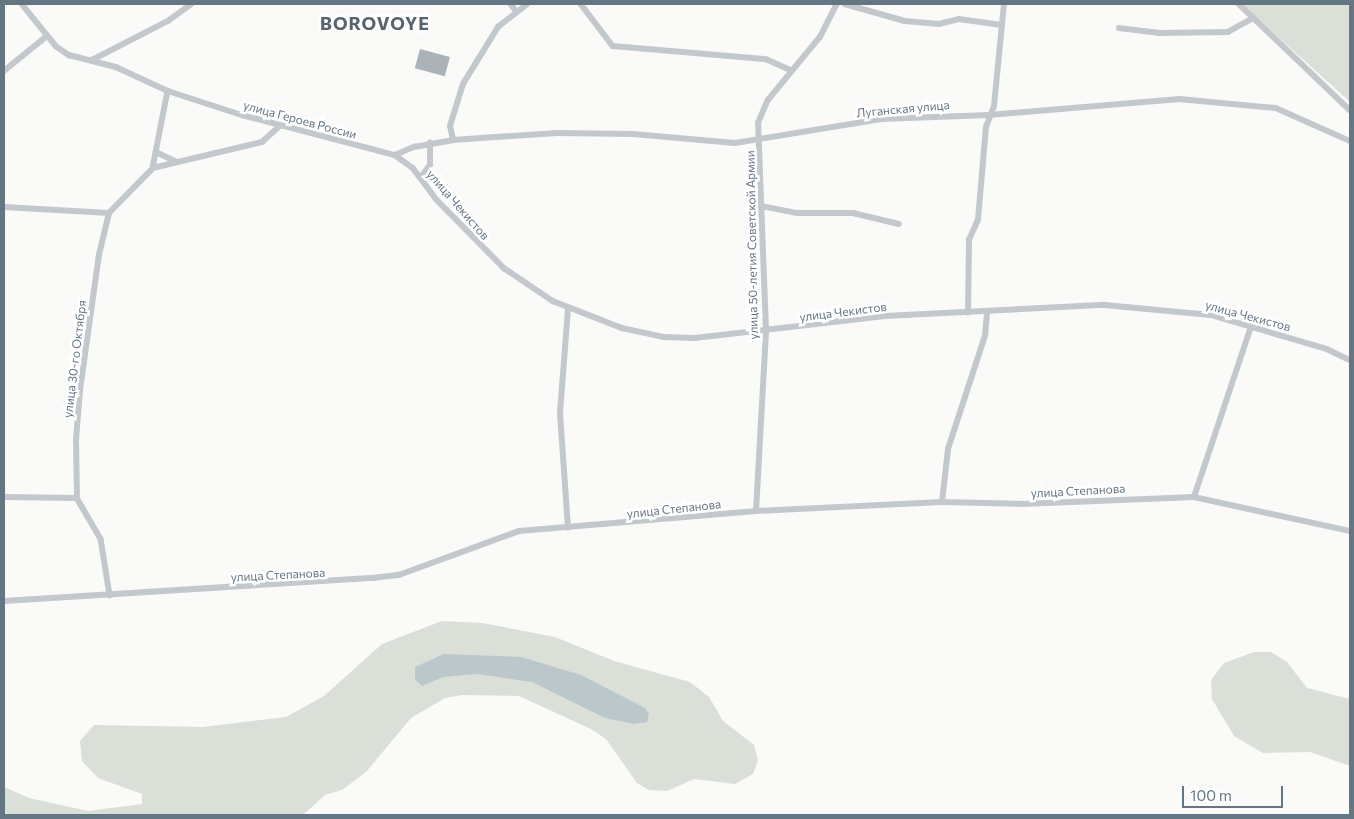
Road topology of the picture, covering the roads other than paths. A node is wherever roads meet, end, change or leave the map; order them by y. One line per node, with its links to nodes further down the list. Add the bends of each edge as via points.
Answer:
1 (22, 4): 14 (street, улица Героев России)
2 (192, 4): 15 (street, via 168,21)
3 (511, 4): 10 (street)
4 (527, 4): 10 (street)
5 (581, 4): 16 (street, via 613,46 766,59)
6 (837, 4): 16 (street, улица 50-летия Советской Армии, via 820,37)
7 (845, 4): 12 (street, via 905,21 939,24 959,19)
8 (1004, 4): 12 (street)
9 (1238, 4): 11 (street)
10 (516, 11): 23 (street, via 487,41 463,84 450,126)
11 (1253, 18): 13 (street, via 1228,32 1158,33); 19 (street)
12 (1002, 24): 20 (street, via 994,106)
13 (1119, 28)
14 (47, 36): 15 (street, улица Героев России, via 69,55); 17 (street)
15 (92, 60): 18 (street, улица Героев России)
16 (791, 70): 22 (street, улица 50-летия Советской Армии, via 758,123)
17 (4, 71)
18 (168, 91): 21 (street, улица Героев России); 26 (street)
19 (1350, 110)
20 (989, 115): 22 (street, Луганская улица, via 881,119); 24 (street, Луганская улица, via 1136,100 1255,104 1276,108); 37 (street, via 978,220 969,240)
21 (280, 126): 27 (street, улица Героев России); 28 (street, via 262,142)
22 (760, 136): 23 (street, Луганская улица, via 736,143 557,133); 31 (street, улица 50-летия Советской Армии)
23 (453, 140): 25 (street)
24 (1350, 140)
25 (430, 143): 27 (street); 30 (street, via 430,165)
26 (156, 152): 28 (street, via 168,161); 29 (street)
27 (395, 155): 30 (street, улица Чекистов)
28 (181, 163): 29 (street)
29 (153, 168): 33 (street, улица 30-го Октября)
30 (421, 178): 35 (street, улица Чекистов, via 470,236 504,268)
31 (761, 206): 34 (street, via 797,213 853,213); 39 (street, улица 50-летия Советской Армии)
32 (4, 208): 33 (street)
33 (110, 213): 43 (street, улица 30-го Октября, via 99,255 80,390 76,440)
34 (898, 224)
35 (568, 308): 39 (street, улица Чекистов, via 622,328 664,337); 46 (street, via 560,413)
36 (987, 313): 37 (street, улица Чекистов); 38 (street, улица Чекистов, via 1104,305 1183,310); 44 (street, via 985,336 948,449)
37 (968, 314): 39 (street, улица Чекистов, via 885,316)
38 (1251, 327): 40 (street, улица Чекистов, via 1327,349); 42 (street)
39 (766, 330): 45 (street, улица 50-летия Советской Армии)
40 (1350, 360)
41 (4, 497): 43 (street)
42 (1194, 497): 44 (street, улица Степанова, via 1023,504); 47 (street, улица Степанова)
43 (78, 498): 48 (street, via 101,539)
44 (942, 502): 45 (street, улица Степанова)
45 (756, 511): 46 (street, улица Степанова)
46 (568, 528): 48 (street, улица Степанова, via 518,531 399,575)
47 (1350, 531)
48 (110, 595): 49 (street, улица Степанова)
49 (4, 601)

